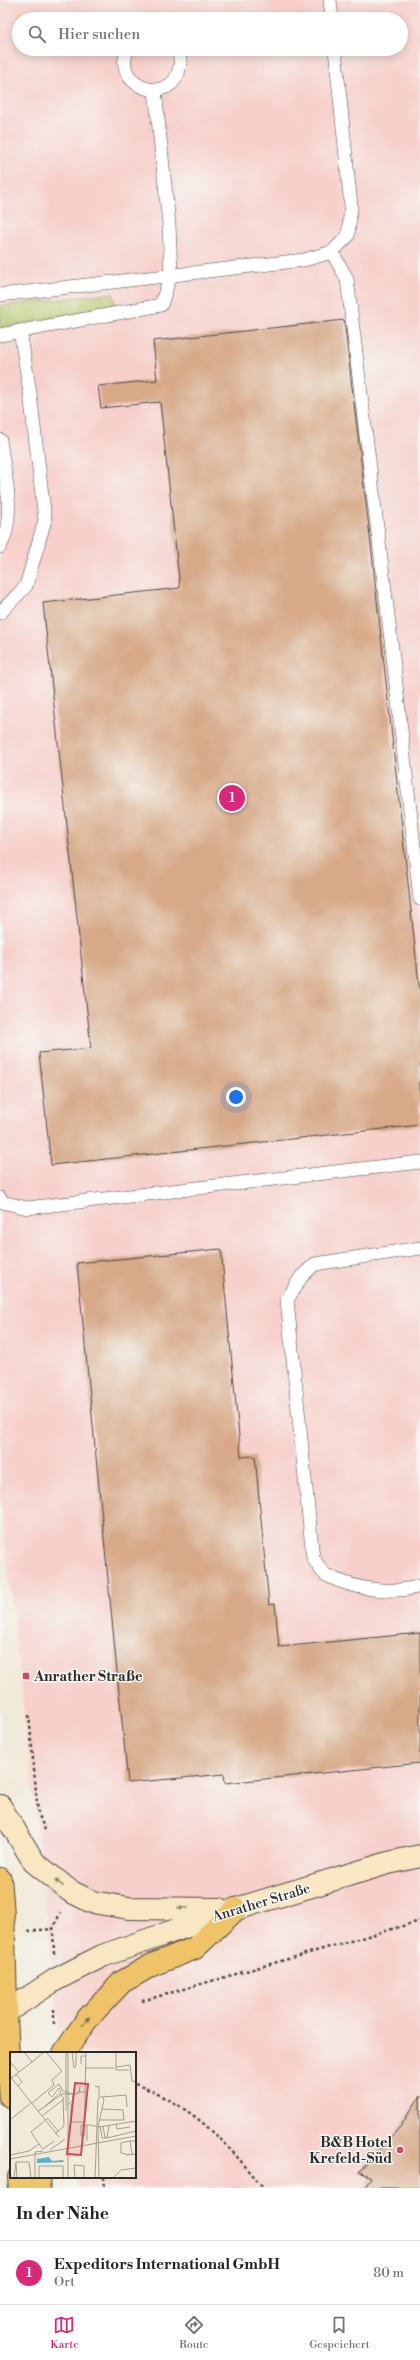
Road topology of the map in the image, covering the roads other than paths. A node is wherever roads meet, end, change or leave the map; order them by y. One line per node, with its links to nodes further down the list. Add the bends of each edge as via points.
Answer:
1 (330, 0): 2 (lane)
2 (331, 12)
3 (126, 56): 6 (lane, via 128,74 133,82 142,88)
4 (179, 56): 6 (lane, via 181,62 177,75 168,85)
5 (336, 56): 7 (lane, via 351,206 348,236)
6 (155, 90): 8 (lane)
7 (332, 252): 8 (lane, via 304,260); 15 (lane, via 347,279)
8 (171, 274): 9 (lane); 10 (lane, via 161,305)
9 (0, 295)
10 (20, 331): 11 (lane); 14 (lane, via 30,392 44,520 26,586)
11 (0, 334)
12 (0, 440): 13 (lane, via 9,510 5,539)
13 (0, 547)
14 (0, 613)
15 (420, 899)
16 (420, 1162): 17 (lane, via 27,1208 2,1202)
17 (0, 1198)
18 (420, 1248): 19 (lane, via 315,1264 301,1277 287,1300 313,1558 325,1574 371,1590 404,1591)
19 (420, 1586)
20 (0, 1806): 23 (main road, one-way to 20, via 129,1908 92,1902 70,1891 34,1862)
21 (420, 1856): 23 (main road, Anrather Straße, via 388,1863)
22 (0, 1879): 24 (main road, via 5,1933)
23 (236, 1909): 24 (main road, Anrather Straße, via 102,1956 55,1980); 25 (main road, one-way to 23, via 88,2018 122,1982 195,1948)
24 (3, 2014): 26 (main road)
25 (65, 2052)
26 (10, 2086)
27 (19, 2178): 29 (main road)
28 (40, 2178): 30 (main road)
29 (20, 2188)
30 (38, 2188)

